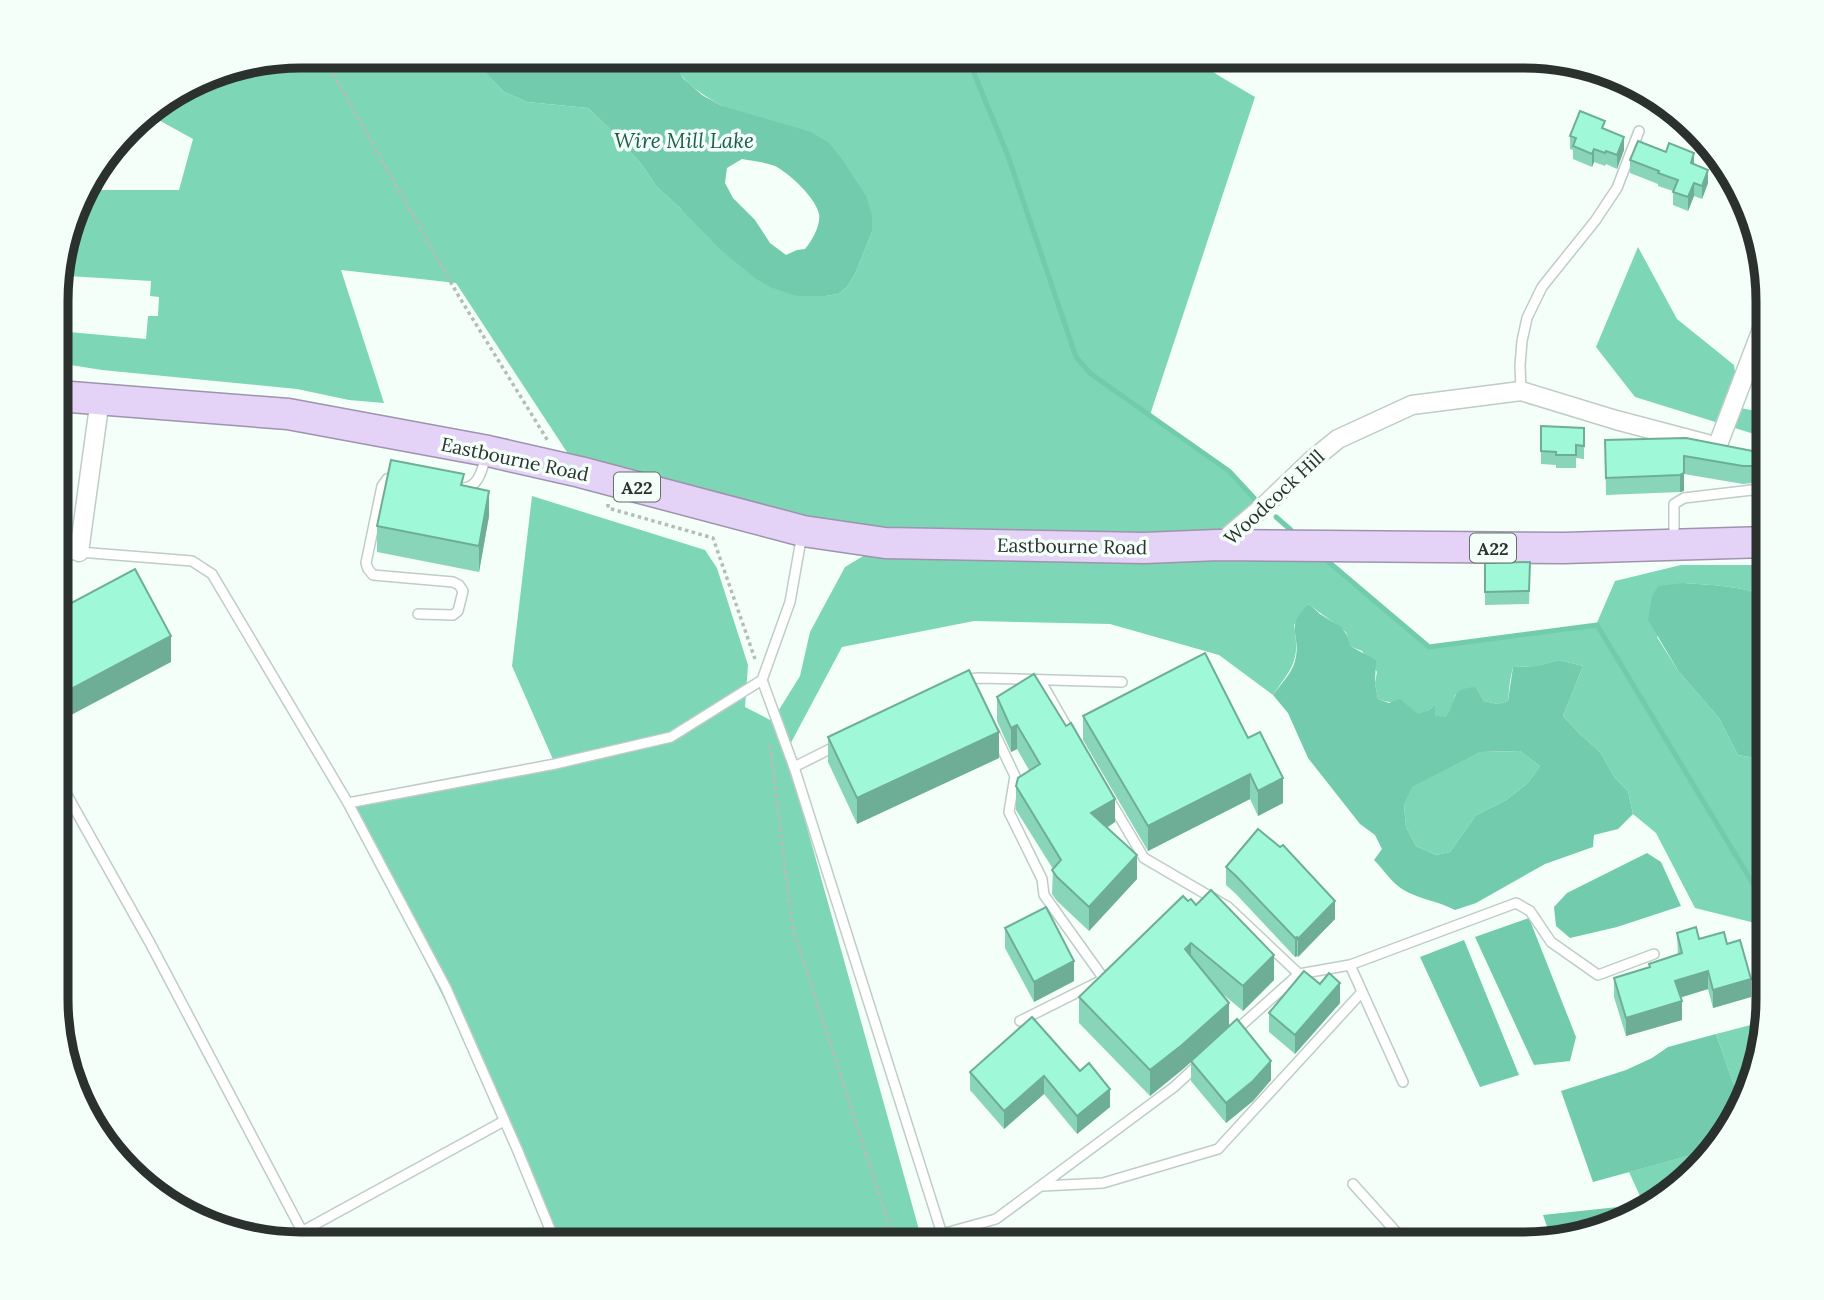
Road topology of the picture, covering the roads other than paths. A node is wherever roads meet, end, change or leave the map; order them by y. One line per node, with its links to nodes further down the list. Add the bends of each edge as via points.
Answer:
1 (1639, 131): 3 (lane, via 1617,188 1542,287 1527,318)
2 (1755, 354): 3 (street, Woodcock Hill, via 1723,448)
3 (1521, 391): 12 (street, Woodcock Hill, via 1412,405 1338,439)
4 (68, 397): 5 (highway, Eastbourne Road / A22)
5 (100, 399): 6 (highway, Eastbourne Road / A22, via 288,414); 14 (street)
6 (488, 451): 8 (lane, via 473,486); 10 (highway, Eastbourne Road / A22)
7 (407, 478): 16 (lane, via 394,476 382,486 366,563 373,575 453,582 463,591 453,615)
8 (455, 487)
9 (1755, 491): 13 (lane, via 1684,498 1674,504)
10 (803, 531): 12 (highway, Eastbourne Road / A22, via 885,543); 18 (lane, via 790,602)
11 (1755, 542): 13 (highway, Woodcock Hill / A22)
12 (1219, 545): 13 (highway, Woodcock Hill / A22)
13 (1674, 545)
14 (79, 552): 15 (lane); 29 (lane, via 192,561 212,574)
15 (68, 556)
16 (418, 614)
17 (969, 679): 19 (lane); 21 (lane); 22 (lane)
18 (762, 680): 26 (lane); 29 (lane, via 671,737)
19 (1040, 680): 20 (lane); 25 (lane)
20 (1122, 682)
21 (958, 685)
22 (975, 691)
23 (992, 727): 36 (lane, via 1015,776 1009,812 1042,879 1044,895)
24 (852, 737): 26 (lane)
25 (1074, 739)
26 (794, 767): 47 (lane)
27 (1102, 787): 30 (lane, via 1144,858)
28 (69, 798): 45 (lane)
29 (348, 803): 42 (lane, via 446,988)
30 (1202, 892): 31 (lane); 35 (lane, via 1228,907)
31 (1192, 900)
32 (1654, 954): 33 (lane, via 1598,975 1551,942 1530,912 1517,903)
33 (1350, 965): 35 (lane); 37 (lane)
34 (1114, 970): 36 (lane)
35 (1299, 974): 39 (lane)
36 (1104, 979): 38 (lane)
37 (1362, 992): 41 (lane); 44 (lane, via 1218,1149 1103,1183)
38 (1020, 1021)
39 (1232, 1035)
40 (1203, 1061): 44 (lane)
41 (1403, 1082)
42 (504, 1121): 45 (lane); 46 (lane)
43 (1353, 1184): 49 (lane)
44 (1040, 1186): 48 (lane, via 996,1219)
45 (302, 1231)
46 (551, 1231)
47 (939, 1232)
48 (961, 1232)
49 (1396, 1232)

